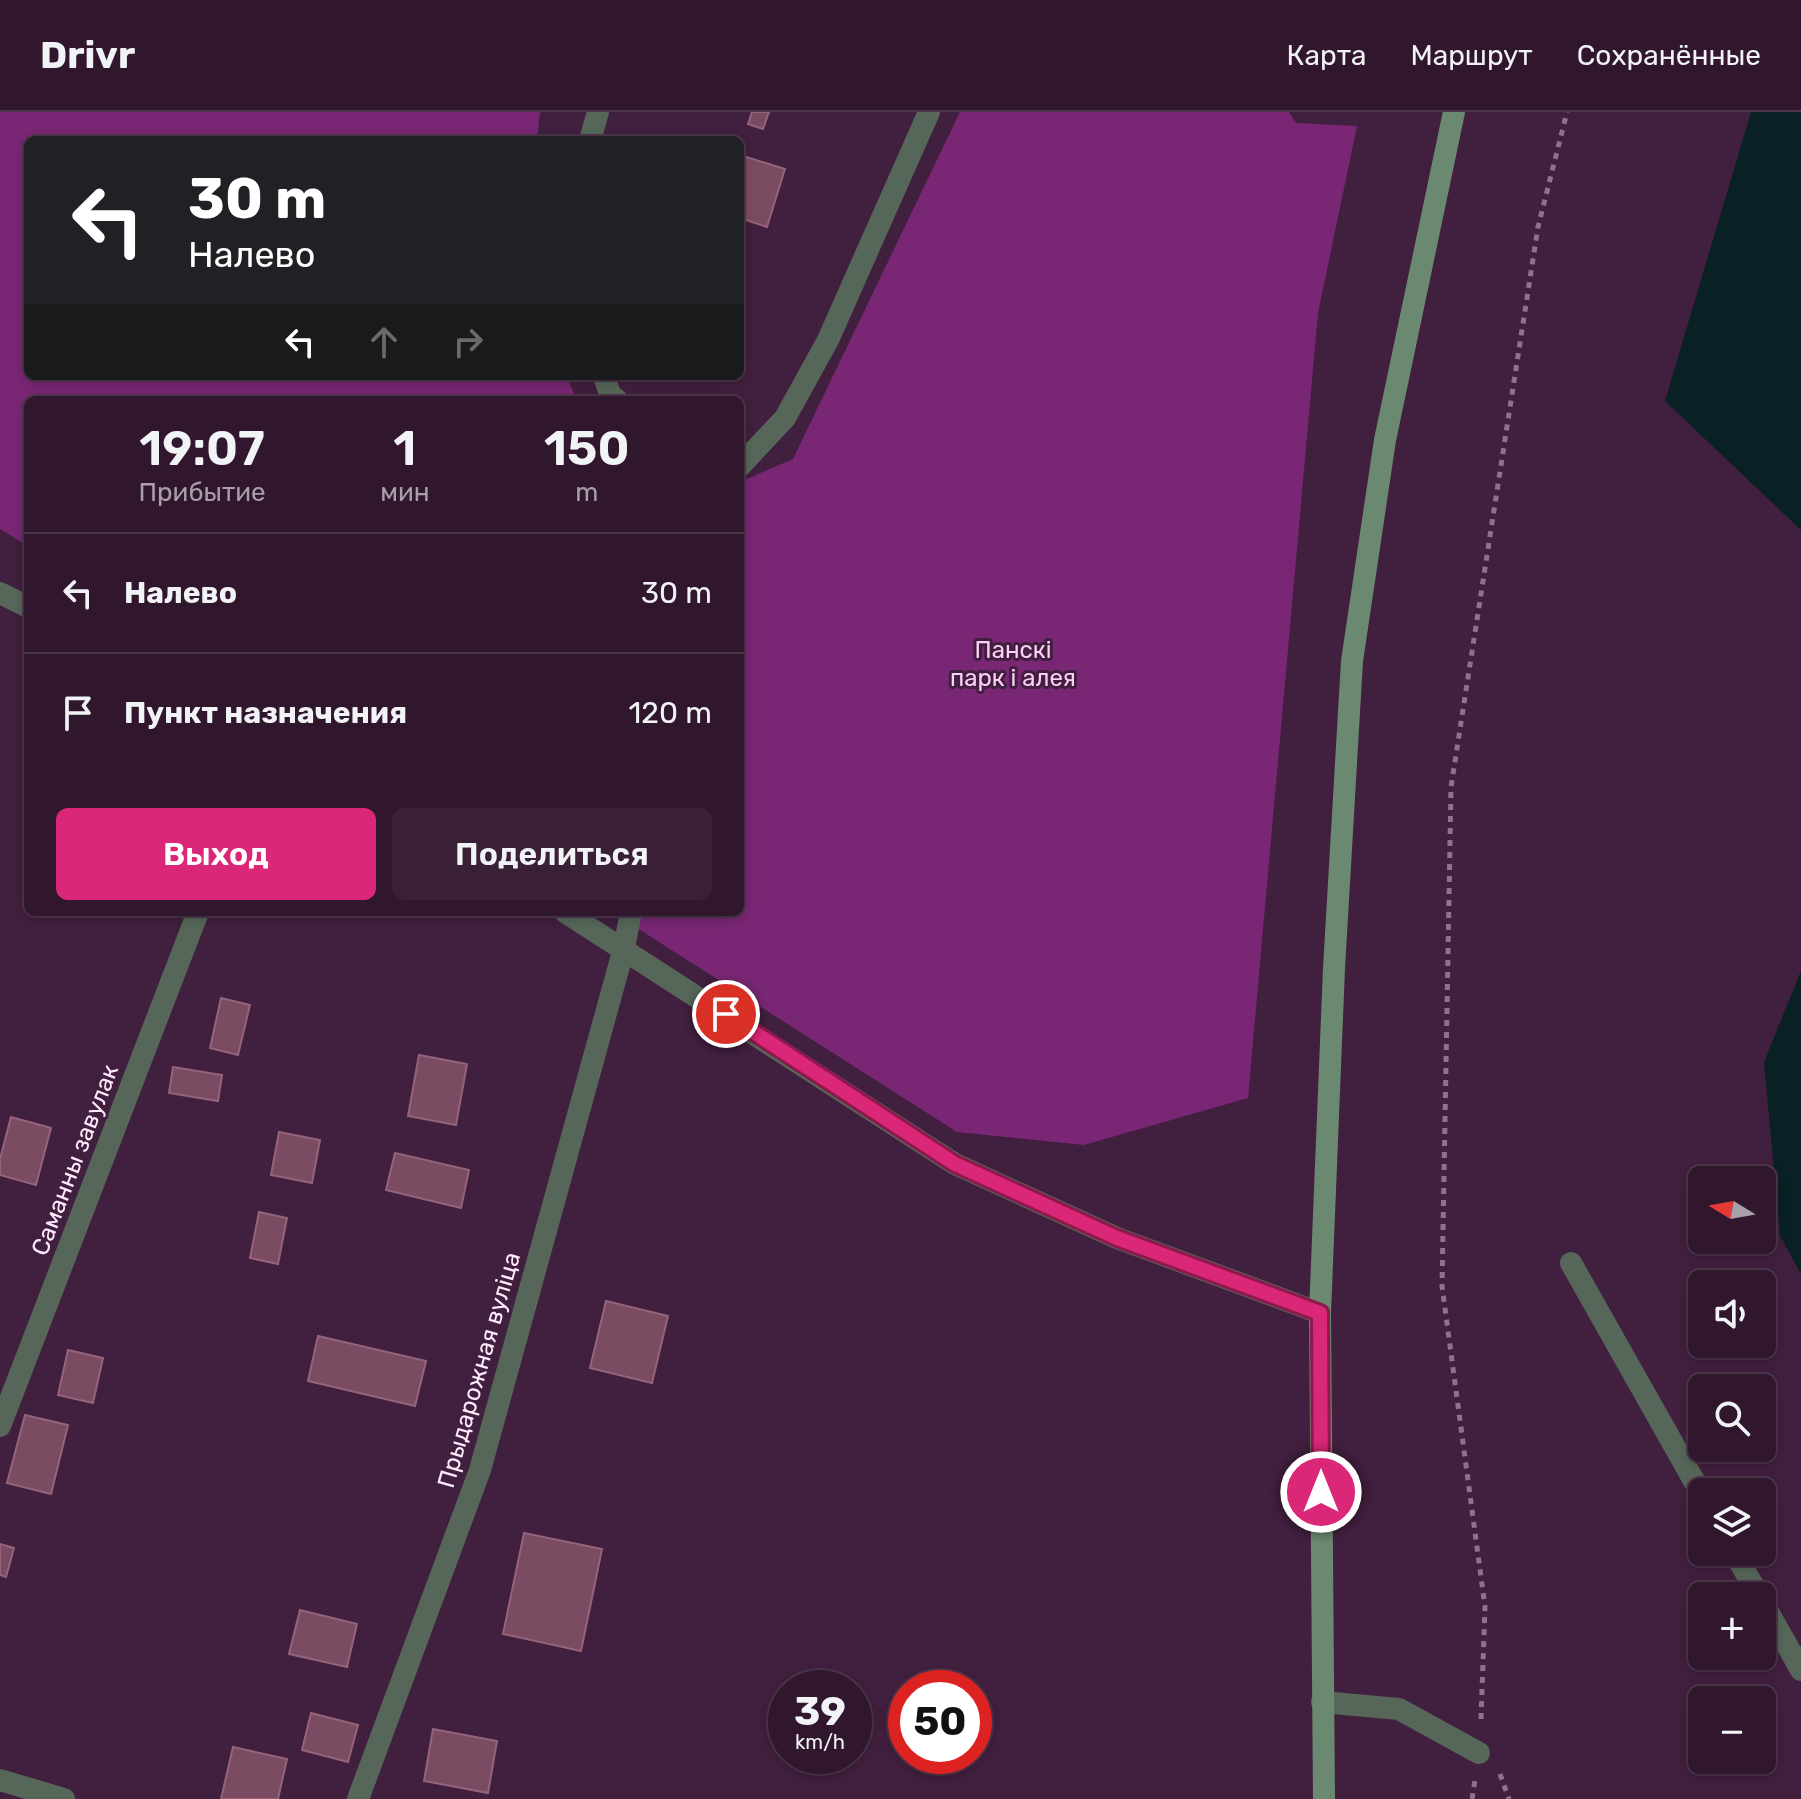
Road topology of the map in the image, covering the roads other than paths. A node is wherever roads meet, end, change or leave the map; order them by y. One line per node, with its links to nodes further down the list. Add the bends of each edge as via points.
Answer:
1 (598, 112): 4 (street)
2 (929, 112): 5 (street, via 828,340 785,418)
3 (1454, 112): 13 (main road, via 1385,440 1352,661)
4 (591, 136)
5 (744, 462)
6 (0, 593): 7 (street)
7 (24, 605)
8 (196, 916): 14 (street, Саманны завулак)
9 (572, 916): 11 (street)
10 (630, 916): 11 (street, Прыдарожная вуліца)
11 (624, 948): 13 (street, via 955,1164 1117,1238); 22 (street, Прыдарожная вуліца, via 480,1470)
12 (1571, 1263): 15 (street)
13 (1320, 1313): 18 (main road)
14 (0, 1426)
15 (1692, 1478)
16 (1776, 1625): 17 (street)
17 (1801, 1670)
18 (1322, 1702): 19 (street, via 1399,1709); 23 (main road)
19 (1479, 1753)
20 (0, 1780): 21 (street)
21 (64, 1799)
22 (358, 1799)
23 (1324, 1799)

